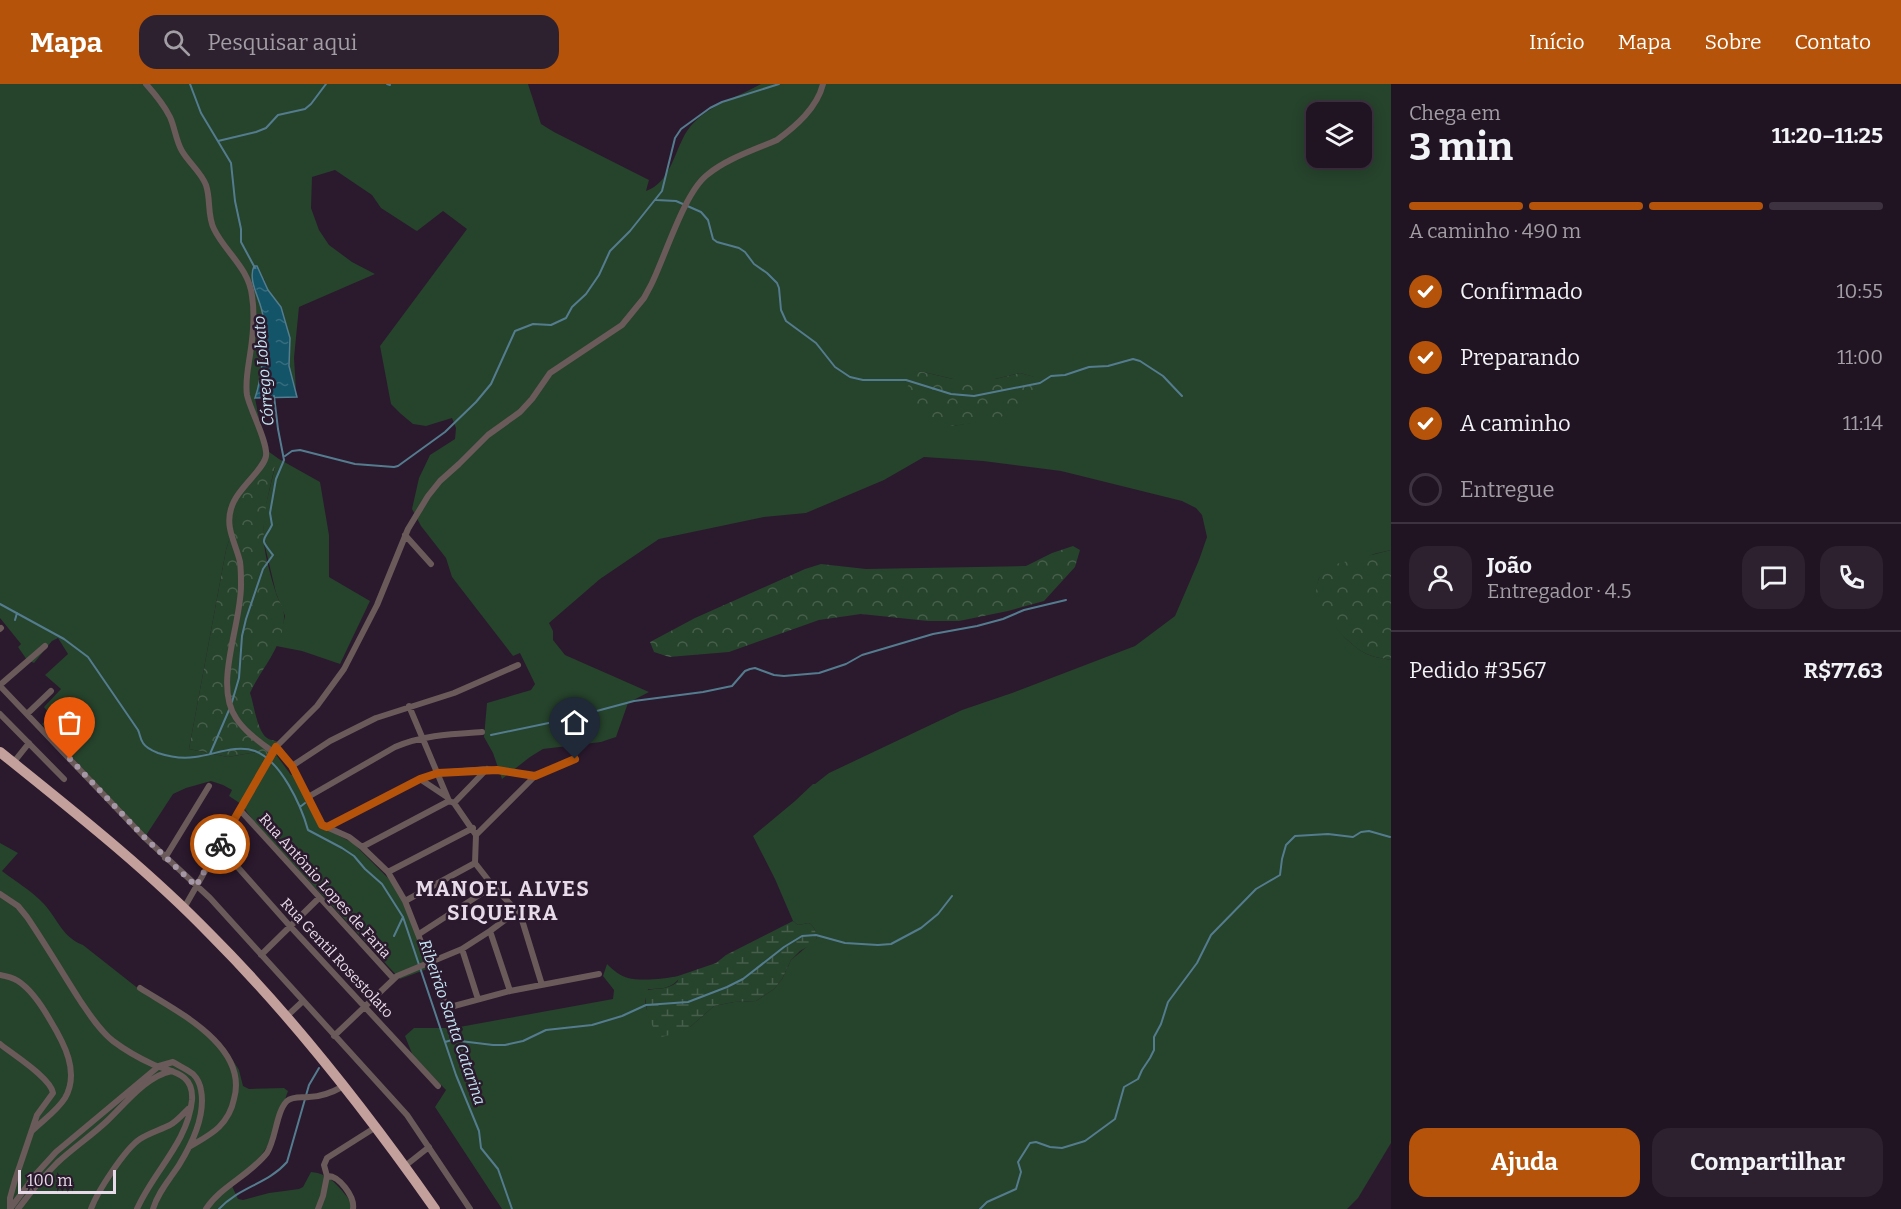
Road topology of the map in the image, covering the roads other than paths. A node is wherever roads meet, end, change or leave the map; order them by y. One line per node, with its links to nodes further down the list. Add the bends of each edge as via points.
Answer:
1 (146, 84): 18 (street, via 170,118 183,152 203,179 214,230 244,272 252,296 247,395 266,456 231,508 229,523 240,561 241,586 228,686 229,701 238,721)
2 (823, 84): 3 (street, via 810,109 786,134 705,176 688,200 651,285 633,313 622,325 550,373 520,412 488,435 440,481)
3 (405, 535): 4 (street); 18 (street, via 344,669 317,706)
4 (431, 564)
5 (45, 646): 7 (street)
6 (518, 664): 9 (street, via 472,686)
7 (0, 686): 12 (street)
8 (51, 690): 12 (street)
9 (409, 706): 14 (street); 21 (street, via 330,741)
10 (86, 711): 16 (street)
11 (0, 714): 15 (street)
12 (27, 714): 16 (street)
13 (482, 732): 14 (street)
14 (422, 738): 23 (street); 28 (street, via 394,747)
15 (29, 743): 20 (street); 25 (street)
16 (56, 744): 35 (street)
17 (0, 752): 20 (highway)
18 (271, 754): 21 (street); 30 (street)
19 (575, 759): 24 (street)
20 (14, 763): 43 (highway)
21 (292, 766): 28 (street)
22 (487, 769): 23 (street); 24 (street); 29 (street)
23 (438, 773): 26 (street); 29 (street)
24 (535, 776): 32 (street)
25 (64, 779)
26 (420, 779): 29 (street); 31 (street)
27 (209, 786): 35 (street)
28 (308, 797): 31 (street, via 322,825)
29 (450, 800): 32 (street); 34 (street)
30 (240, 810): 33 (street); 41 (street, Rua Antônio Lopes de Faria)
31 (327, 827): 34 (street)
32 (474, 831): 36 (street); 37 (street)
33 (219, 846): 38 (street); 45 (street, Rua Gentil Rosestolato)
34 (362, 847): 37 (street)
35 (165, 858): 38 (street)
36 (475, 863): 39 (street); 42 (street)
37 (388, 872): 42 (street)
38 (196, 886): 43 (street); 49 (street)
39 (493, 886): 44 (street); 47 (street)
40 (0, 894): 63 (street, via 27,917 93,1019 112,1040)
41 (319, 898): 45 (street); 53 (street, Rua Antônio Lopes de Faria)
42 (405, 901): 47 (street)
43 (184, 908): 60 (highway)
44 (517, 911): 46 (street); 54 (street)
45 (290, 925): 49 (street); 59 (street, Rua Gentil Rosestolato)
46 (490, 932): 48 (street); 56 (street)
47 (419, 934): 50 (street)
48 (462, 949): 50 (street); 57 (street)
49 (261, 955): 58 (street)
50 (430, 963): 53 (street); 57 (street, via 447,1005)
51 (0, 975): 69 (street, via 16,980 42,1006 69,1059 71,1075 65,1098)
52 (599, 975): 54 (street)
53 (393, 978): 59 (street)
54 (542, 985): 56 (street)
55 (140, 988): 71 (street, via 212,1037 233,1066 236,1094 226,1118)
56 (510, 991): 57 (street)
57 (478, 999)
58 (303, 1001): 60 (street); 61 (street)
59 (363, 1006): 61 (street); 66 (street, Rua Gentil Rosestolato)
60 (287, 1016): 65 (highway)
61 (334, 1036): 70 (street, via 407,1116)
62 (0, 1044): 69 (street, via 52,1087 53,1093 37,1114)
63 (159, 1066): 64 (street); 71 (street, via 172,1062 200,1083 200,1119); 74 (street, via 56,1152)
64 (173, 1071): 67 (street, via 189,1085); 75 (street, via 161,1073 143,1087 68,1153)
65 (344, 1086): 68 (highway); 79 (street, via 322,1096 288,1101 268,1151)
66 (438, 1086)
67 (190, 1108): 76 (street, via 130,1147); 77 (street, via 174,1149)
68 (376, 1127): 72 (highway); 73 (street, via 327,1158)
69 (32, 1131): 74 (street, via 15,1180)
70 (429, 1147): 72 (street); 83 (street)
71 (188, 1148): 78 (street)
72 (405, 1166): 82 (highway)
73 (327, 1176): 80 (street); 81 (street, via 334,1176 345,1189 354,1203)
74 (10, 1209)
75 (18, 1209)
76 (91, 1209)
77 (137, 1209)
78 (153, 1209)
79 (206, 1209)
80 (318, 1209)
81 (353, 1209)
82 (435, 1209)
83 (470, 1209)

